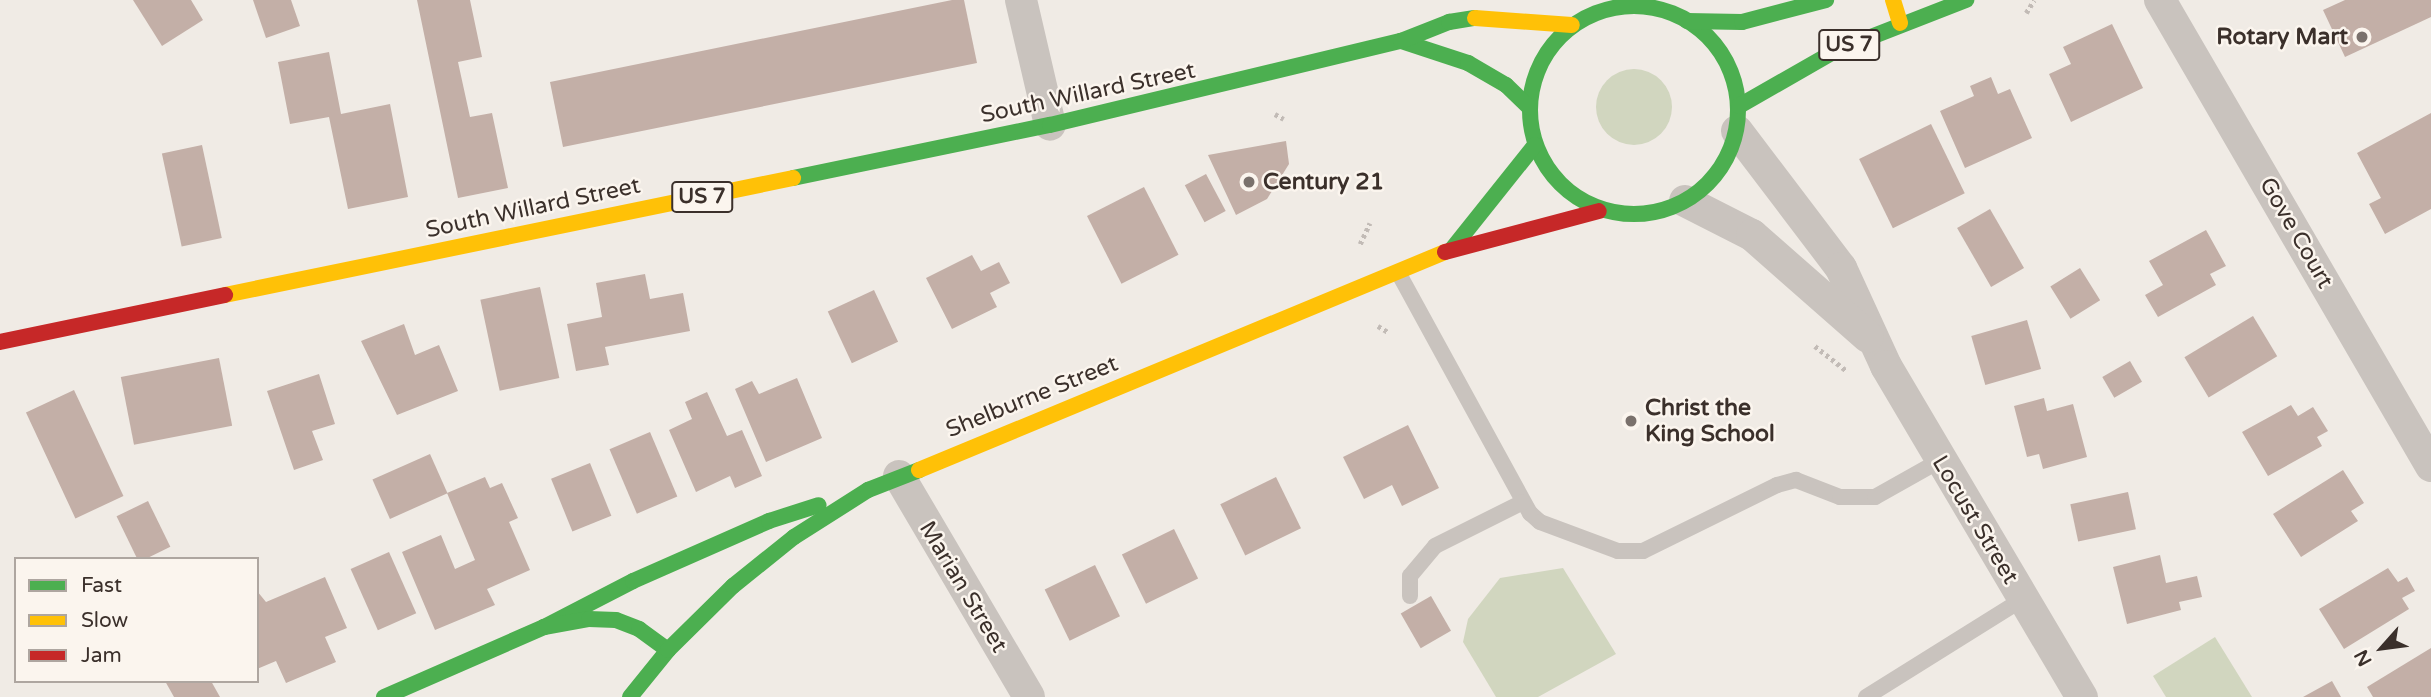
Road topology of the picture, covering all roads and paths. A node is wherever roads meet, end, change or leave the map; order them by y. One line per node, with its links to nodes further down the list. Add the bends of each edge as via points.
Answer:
1 (1021, 0): 15 (street)
2 (1826, 0): 7 (main road, US 7)
3 (1893, 0): 10 (main road)
4 (1966, 0): 10 (main road, US 7)
5 (2034, 0): 8 (path)
6 (2160, 0): 24 (street, Gove Court)
7 (1802, 5): 9 (main road, US 7, via 1742,22)
8 (2026, 13)
9 (1687, 22): 11 (main road, via 1643,5 1618,6); 14 (main road, via 1723,57)
10 (1900, 23): 14 (main road, US 7, via 1824,57)
11 (1572, 25): 12 (main road, South Willard Street / US 7, via 1477,18 1449,22); 13 (main road, via 1544,57 1533,80)
12 (1401, 41): 13 (main road, via 1468,63 1506,85); 15 (main road, South Willard Street / US 7)
13 (1529, 107): 16 (main road)
14 (1738, 118): 17 (main road, Shelburne Street, via 1718,173); 21 (street, Locust Street, via 1842,268)
15 (1050, 125): 22 (main road, South Willard Street / US 7)
16 (1535, 145): 18 (main road, via 1558,184); 19 (main road, Shelburne Street)
17 (1685, 201): 18 (main road, Shelburne Street, via 1652,212); 21 (street, Locust Street, via 1752,235)
18 (1599, 211): 19 (main road, Shelburne Street)
19 (1452, 249): 20 (main road, Shelburne Street)
20 (1399, 274): 25 (main road, Shelburne Street); 27 (lane)
21 (1871, 341): 23 (street, Locust Street)
22 (0, 342)
23 (1939, 461): 27 (lane, via 1875,497 1840,496 1796,480 1777,485 1643,551 1630,553 1541,522); 29 (street, Locust Street)
24 (2431, 466)
25 (899, 476): 26 (main road, Shelburne Street); 34 (street, Marian Street)
26 (868, 490): 30 (main road, via 769,521 633,580); 31 (main road, Shelburne Street, via 794,537 733,586)
27 (1523, 502): 28 (lane, via 1436,546 1410,576)
28 (1410, 596)
29 (2023, 599): 35 (lane); 36 (street, Locust Street)
30 (544, 627): 31 (main road, via 616,620 639,629); 32 (main road)
31 (668, 650): 33 (main road, Shelburne Street)
32 (384, 697)
33 (630, 697)
34 (1029, 697)
35 (1866, 697)
36 (2082, 697)

